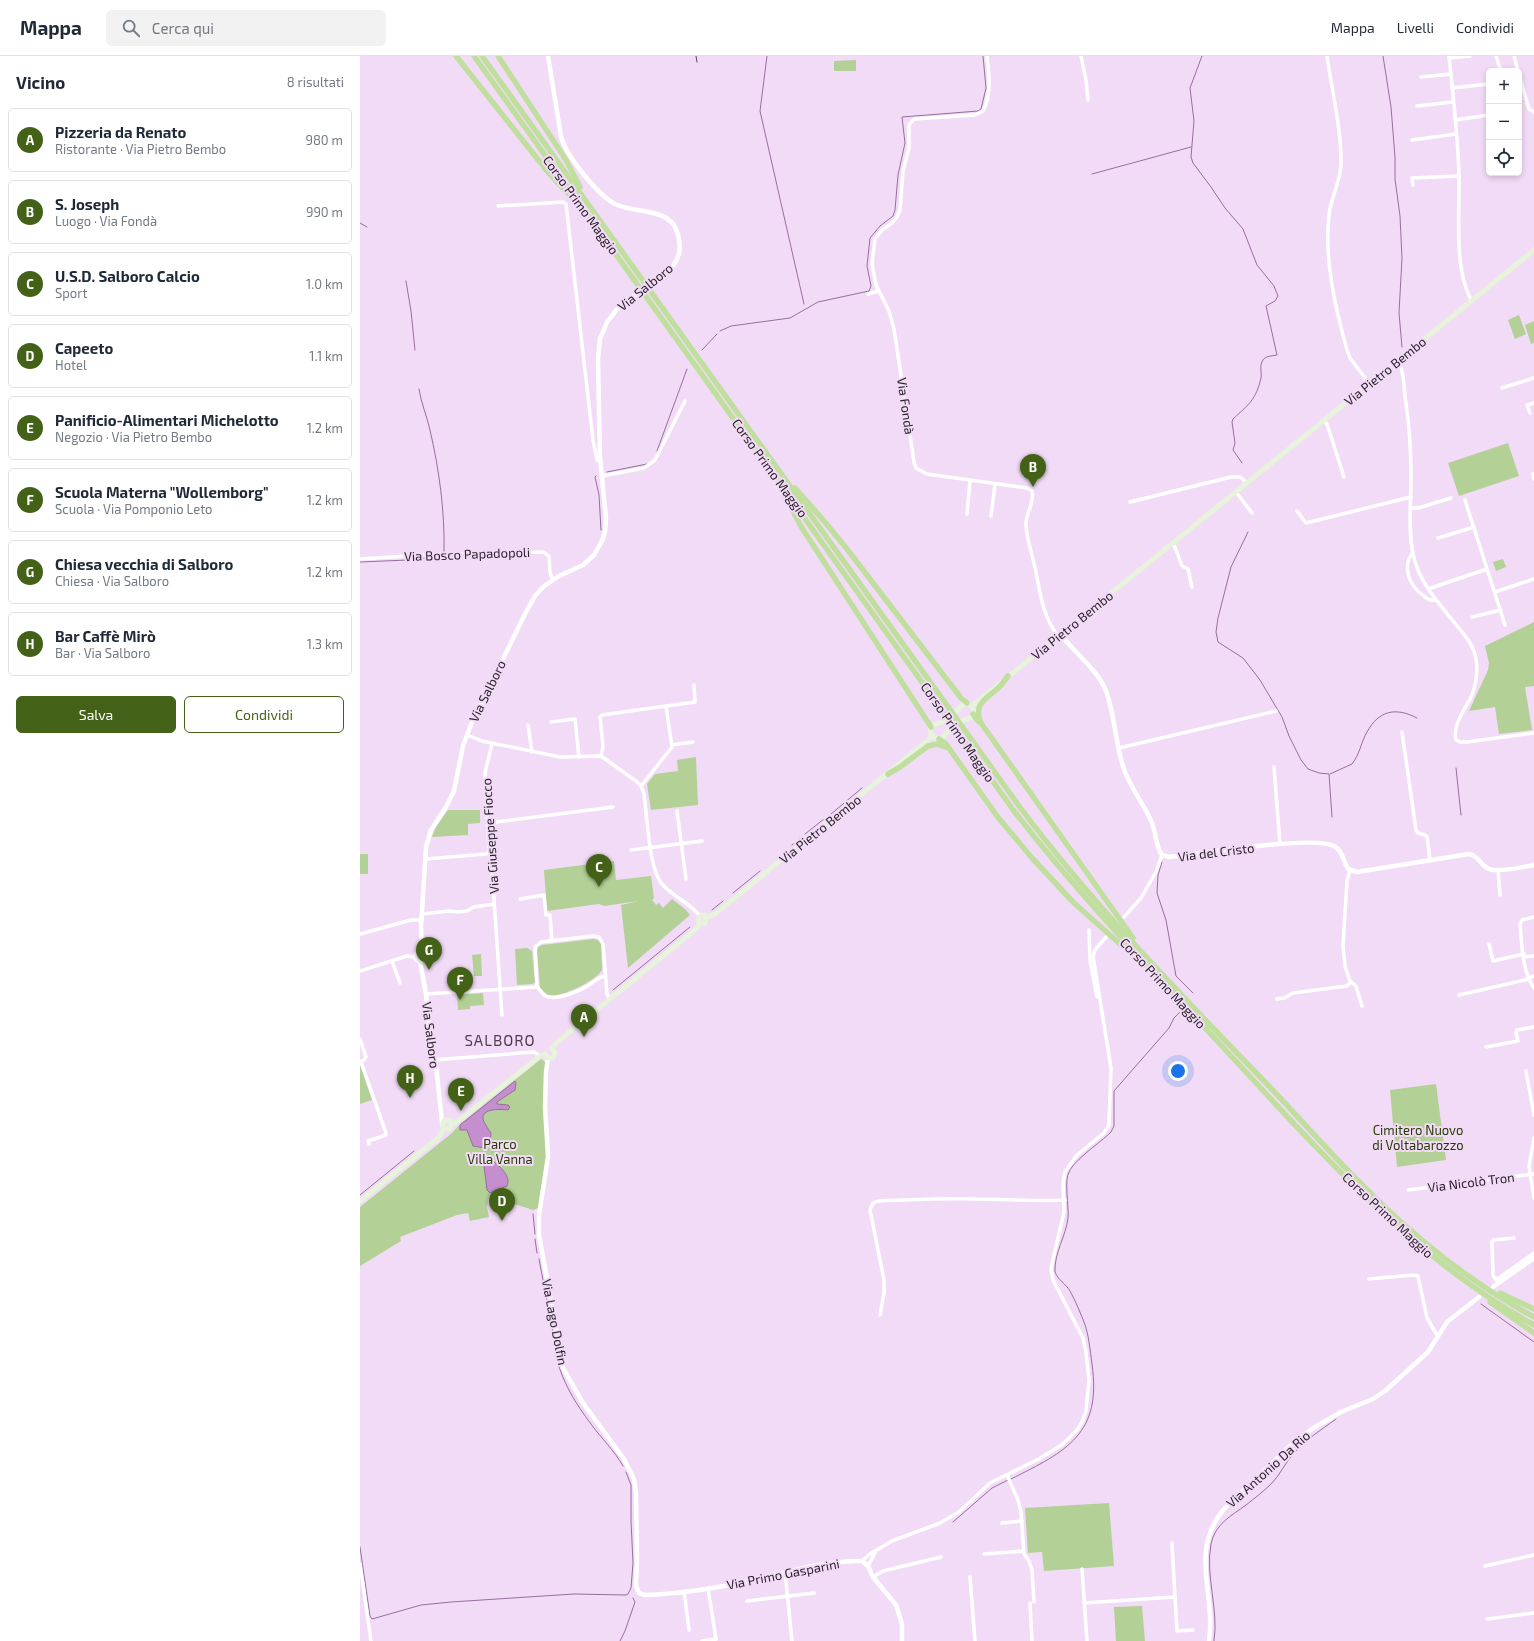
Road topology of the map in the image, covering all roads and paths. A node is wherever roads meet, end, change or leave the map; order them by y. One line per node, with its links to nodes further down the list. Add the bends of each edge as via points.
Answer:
1 (456, 56): 32 (highway, via 547,171)
2 (482, 56): 30 (highway, Corso Primo Maggio)
3 (498, 56): 30 (highway, via 566,160)
4 (548, 56): 46 (street, Via Salboro, via 562,142 591,183 603,196 617,205 661,215 672,223 679,237 680,252 673,266 624,302 607,322 600,339)
5 (987, 56): 34 (street, via 989,87 983,111 975,115 914,119 909,125 909,148 903,171 900,210 892,223 880,232 874,243 872,268)
6 (1081, 56): 20 (street)
7 (1327, 56): 39 (street, via 1341,163 1329,216 1329,266 1347,350)
8 (1470, 56): 11 (street)
9 (1496, 56): 13 (street)
10 (1514, 56): 14 (street)
11 (1449, 57): 15 (street)
12 (476, 58): 32 (highway, Corso Primo Maggio)
13 (1499, 68)
14 (1518, 68)
15 (1451, 74): 16 (street); 19 (street)
16 (1421, 77)
17 (1522, 83): 23 (street, via 1529,109)
18 (1486, 84): 19 (street)
19 (1452, 88): 21 (street)
20 (1088, 100)
21 (1453, 102): 22 (street); 25 (street)
22 (1417, 106)
23 (1534, 112)
24 (1486, 115): 25 (street)
25 (1455, 120): 26 (street)
26 (1456, 134): 27 (street); 28 (street)
27 (1412, 140)
28 (1459, 176): 29 (street, via 1412,178); 36 (street, via 1460,262)
29 (1413, 185)
30 (587, 201): 45 (highway, Corso Primo Maggio)
31 (498, 206): 46 (street, Via Salboro, via 564,202 566,204 593,445 597,460)
32 (597, 226): 45 (highway, Corso Primo Maggio)
33 (1534, 250): 36 (main road, Via Pietro Bembo)
34 (878, 291): 35 (street); 51 (street, Via Fondà, via 889,311 894,329 916,468 928,474)
35 (868, 294)
36 (1472, 301): 37 (main road, Via Pietro Bembo)
37 (1398, 361): 39 (main road, Via Pietro Bembo); 55 (street, via 1409,426)
38 (1534, 378): 40 (street)
39 (1369, 384): 44 (main road, Via Pietro Bembo)
40 (1502, 388)
41 (685, 401): 48 (street, via 655,460 644,468)
42 (1534, 403): 43 (street, via 1527,405)
43 (1530, 412)
44 (1324, 421): 49 (street); 52 (main road, Via Pietro Bembo)
45 (764, 455): 82 (highway, via 831,528); 90 (highway, via 770,473 802,528); 108 (highway, Corso Primo Maggio)
46 (600, 461): 48 (street, Via Salboro)
47 (1533, 474): 50 (street)
48 (602, 476): 71 (street, Via Salboro, via 606,525 600,546 583,565)
49 (1344, 477)
50 (1534, 479)
51 (970, 481): 53 (street, Via Fondà); 62 (street)
52 (1247, 483): 54 (main road, Via Pietro Bembo); 58 (street, via 1240,477 1232,477)
53 (995, 485): 63 (street); 79 (street, Via Fondà, via 1027,488 1032,491 1033,498 1026,518 1027,534 1042,603 1048,619)
54 (1236, 492): 61 (street); 66 (main road, Via Pietro Bembo)
55 (1411, 497): 59 (street); 60 (street, via 1306,523)
56 (1451, 498): 59 (street)
57 (1465, 500): 64 (street)
58 (1130, 502)
59 (1411, 508): 67 (street)
60 (1297, 511)
61 (1252, 513)
62 (967, 514)
63 (990, 516)
64 (1474, 527): 65 (street); 69 (street)
65 (1438, 538)
66 (1172, 544): 72 (street, via 1182,566 1188,569); 79 (main road, Via Pietro Bembo)
67 (1413, 552): 73 (street, via 1418,571); 75 (street, via 1408,564 1410,582 1426,598)
68 (360, 559): 71 (street, Via Bosco Papadopoli, via 543,552 549,556)
69 (1487, 569): 73 (street); 74 (street)
70 (1534, 579): 74 (street)
71 (553, 580): 93 (street, Via Salboro, via 543,587 530,604)
72 (1192, 587)
73 (1428, 590): 75 (street)
74 (1495, 592): 76 (street)
75 (1435, 600): 92 (street, via 1470,643 1476,660 1476,682 1457,726 1456,740 1467,742)
76 (1500, 610): 77 (street); 78 (street)
77 (1472, 617)
78 (1506, 625)
79 (1059, 635): 80 (main road, Via Pietro Bembo); 100 (street, Via del Cristo, via 1101,680 1110,706)
80 (1008, 676): 84 (main road, Via Pietro Bembo); 88 (highway, via 999,688 981,703 978,710)
81 (694, 685): 83 (street, via 695,702)
82 (967, 703): 84 (main road); 90 (main road, via 960,706 956,714 947,721)
83 (667, 706): 98 (street); 102 (street, via 602,714)
84 (972, 706): 86 (main road)
85 (1276, 711): 100 (street)
86 (973, 714): 88 (highway); 95 (main road, via 970,719 959,721)
87 (550, 722): 103 (street, via 575,719)
88 (981, 723): 143 (highway)
89 (528, 726): 101 (street)
90 (931, 727): 94 (main road, via 930,732)
91 (1402, 732): 119 (street, via 1416,830 1427,837)
92 (1534, 733)
93 (467, 735): 97 (street); 118 (street, Via Salboro, via 454,791 431,830 426,847)
94 (933, 736): 95 (main road); 105 (main road, Via Pietro Bembo)
95 (939, 739): 99 (highway)
96 (693, 742): 98 (street)
97 (492, 744): 101 (street); 110 (street, Via Giuseppe Fiocco, via 485,773)
98 (672, 744): 106 (street)
99 (948, 748): 105 (highway, via 937,744 928,746); 147 (highway, via 1014,837 1064,893)
100 (1119, 748): 117 (street, Via del Cristo, via 1126,774 1148,814)
101 (532, 752): 103 (street, via 560,757)
102 (601, 756): 103 (street); 106 (street)
103 (579, 757)
104 (1274, 767): 113 (street)
105 (888, 774): 131 (main road, Via Pietro Bembo, via 715,914)
106 (641, 786): 114 (street)
107 (612, 807): 110 (street)
108 (1017, 809): 143 (highway, Corso Primo Maggio, via 1089,894); 147 (highway, Corso Primo Maggio, via 1075,886)
109 (677, 811): 112 (street)
110 (489, 823): 116 (street, Via Giuseppe Fiocco)
111 (702, 841): 112 (street)
112 (681, 843): 114 (street); 123 (street)
113 (1280, 844): 117 (street, Via del Cristo, via 1169,857); 121 (street, Via del Cristo, via 1316,843 1333,846 1340,850)
114 (651, 847): 115 (street); 128 (street, via 658,879)
115 (631, 850)
116 (489, 852): 118 (street); 126 (street, Via Giuseppe Fiocco)
117 (1162, 855): 129 (street, via 1156,872 1141,898)
118 (426, 859): 127 (street, Via Salboro)
119 (1430, 860): 121 (street, via 1362,872); 122 (street, via 1472,854 1488,869)
120 (1534, 865): 122 (street)
121 (1350, 870): 151 (street, via 1343,946 1345,966)
122 (1498, 870): 124 (street)
123 (686, 879)
124 (1500, 895)
125 (520, 899): 137 (street, via 544,895 546,915 550,915)
126 (494, 904): 127 (street, via 462,912); 155 (street, Via Giuseppe Fiocco)
127 (422, 914): 132 (street, Via Salboro)
128 (700, 916): 131 (main road, via 704,915); 133 (main road)
129 (1124, 917)
130 (1534, 917): 140 (street, via 1525,918 1520,922)
131 (706, 918): 133 (main road, Via Pietro Bembo, via 705,923)
132 (421, 920): 135 (street, via 411,920); 139 (street, Via Salboro)
133 (700, 923): 158 (main road, Via Pietro Bembo, via 695,930)
134 (1089, 930): 160 (street, via 1090,961)
135 (360, 934)
136 (1106, 937): 160 (street, via 1093,956)
137 (552, 941): 148 (street, via 599,937 603,944); 153 (street, via 538,943 535,947)
138 (1489, 944): 140 (street, via 1493,961)
139 (420, 953): 142 (street, via 416,953); 145 (street, Via Salboro, via 423,957)
140 (1524, 955): 141 (street); 150 (street)
141 (1534, 956)
142 (414, 957): 144 (street, via 407,956); 145 (street)
143 (1148, 958): 188 (highway, Corso Primo Maggio, via 1379,1201)
144 (392, 961): 146 (street); 152 (street)
145 (420, 961): 156 (street, Via Salboro)
146 (360, 971)
147 (1155, 975): 188 (highway, Corso Primo Maggio, via 1373,1205 1424,1249)
148 (605, 976): 153 (street, via 554,998 545,996); 158 (street)
149 (1534, 976): 150 (street)
150 (1528, 978): 154 (street); 157 (street)
151 (1351, 982): 159 (street, via 1347,986 1293,993); 161 (street, via 1356,986)
152 (400, 983)
153 (537, 987): 155 (street)
154 (1534, 988)
155 (500, 989): 156 (street); 162 (street, Via Giuseppe Fiocco)
156 (426, 994): 170 (street, Via Salboro)
157 (1459, 995)
158 (610, 999): 167 (main road, Via Pietro Bembo)
159 (1278, 999)
160 (1100, 1001): 183 (street, via 1111,1068 1109,1125 1104,1133 1077,1156 1065,1172)
161 (1362, 1006)
162 (502, 1015)
163 (1534, 1027): 165 (street, via 1517,1030 1518,1041)
164 (360, 1039): 166 (street)
165 (1486, 1047)
166 (362, 1049): 171 (street, via 366,1059)
167 (552, 1049): 169 (main road, via 548,1049); 169 (main road, via 555,1056)
168 (540, 1056): 169 (main road); 170 (street, via 534,1052); 176 (main road, via 460,1121)
169 (547, 1056): 216 (street, Via Lago Dolfin, via 545,1107 548,1157 538,1235 563,1368 583,1403 624,1459 634,1479)
170 (433, 1060): 173 (street, Via Salboro, via 436,1065)
171 (360, 1062): 179 (street, via 386,1133 368,1141)
172 (1526, 1071): 174 (street)
173 (442, 1110): 175 (street, Via Salboro); 176 (street)
174 (1534, 1113)
175 (442, 1122): 176 (main road, via 446,1119); 177 (main road)
176 (451, 1122): 177 (main road, via 450,1129)
177 (444, 1129): 184 (main road, via 438,1138)
178 (1534, 1138): 180 (street, via 1529,1162)
179 (369, 1144)
180 (1532, 1175): 181 (street, Via Nicolò Tron); 182 (street)
181 (1408, 1190)
182 (1534, 1198)
183 (1064, 1200): 193 (street, via 920,1199 873,1203 870,1210 884,1280); 198 (street, via 1063,1217 1051,1268 1053,1280 1083,1338 1089,1380 1086,1411 1077,1430 1063,1444)
184 (360, 1201)
185 (1514, 1238): 186 (street, via 1492,1242 1493,1275 1496,1280)
186 (1534, 1253)
187 (1534, 1258): 190 (street)
188 (1457, 1271): 192 (highway); 194 (highway, Corso Primo Maggio); 195 (highway, Corso Primo Maggio, via 1495,1301); 196 (highway, via 1478,1294)
189 (1369, 1279): 197 (street, via 1418,1276 1427,1318)
190 (1493, 1287)
191 (1479, 1297): 197 (street, Via Antonio Da Rio, via 1453,1316)
192 (1534, 1309)
193 (880, 1315)
194 (1534, 1317)
195 (1534, 1325)
196 (1534, 1333)
197 (1437, 1335): 235 (street, Via Antonio Da Rio, via 1428,1352 1385,1391 1373,1399 1341,1412 1295,1441 1216,1519 1208,1537 1205,1554)
198 (1009, 1478): 199 (street, via 1018,1500); 202 (street, via 990,1483 953,1516 892,1541)
199 (1022, 1521): 200 (street); 203 (street)
200 (1002, 1523)
201 (1172, 1543): 220 (street)
202 (876, 1551): 207 (street); 209 (street)
203 (1023, 1551): 204 (street); 233 (street, via 1032,1570)
204 (984, 1554)
205 (1534, 1555): 210 (street)
206 (942, 1557): 213 (street, via 883,1571)
207 (862, 1561): 209 (street); 212 (street, Via Primo Gasparini)
208 (360, 1564): 228 (street)
209 (868, 1566): 213 (street)
210 (1485, 1566)
211 (1082, 1569): 222 (street)
212 (785, 1572): 215 (street, Via Primo Gasparini); 219 (street)
213 (873, 1577): 231 (street, via 892,1598 898,1609 902,1624)
214 (970, 1578): 232 (street)
215 (708, 1588): 217 (street, Via Primo Gasparini); 227 (street)
216 (638, 1591): 217 (street, Via Primo Gasparini, via 645,1595)
217 (684, 1591): 225 (street)
218 (814, 1593): 219 (street)
219 (788, 1596): 221 (street); 230 (street)
220 (1175, 1597): 222 (street); 226 (street, via 1177,1631)
221 (747, 1601)
222 (1084, 1603): 234 (street)
223 (1534, 1613): 224 (street)
224 (1487, 1619)
225 (689, 1630)
226 (1193, 1630)
227 (718, 1640): 229 (street)
228 (372, 1641)
229 (702, 1641)
230 (792, 1641)
231 (902, 1641)
232 (975, 1641)
233 (1032, 1641)
234 (1087, 1641)
235 (1209, 1641)

